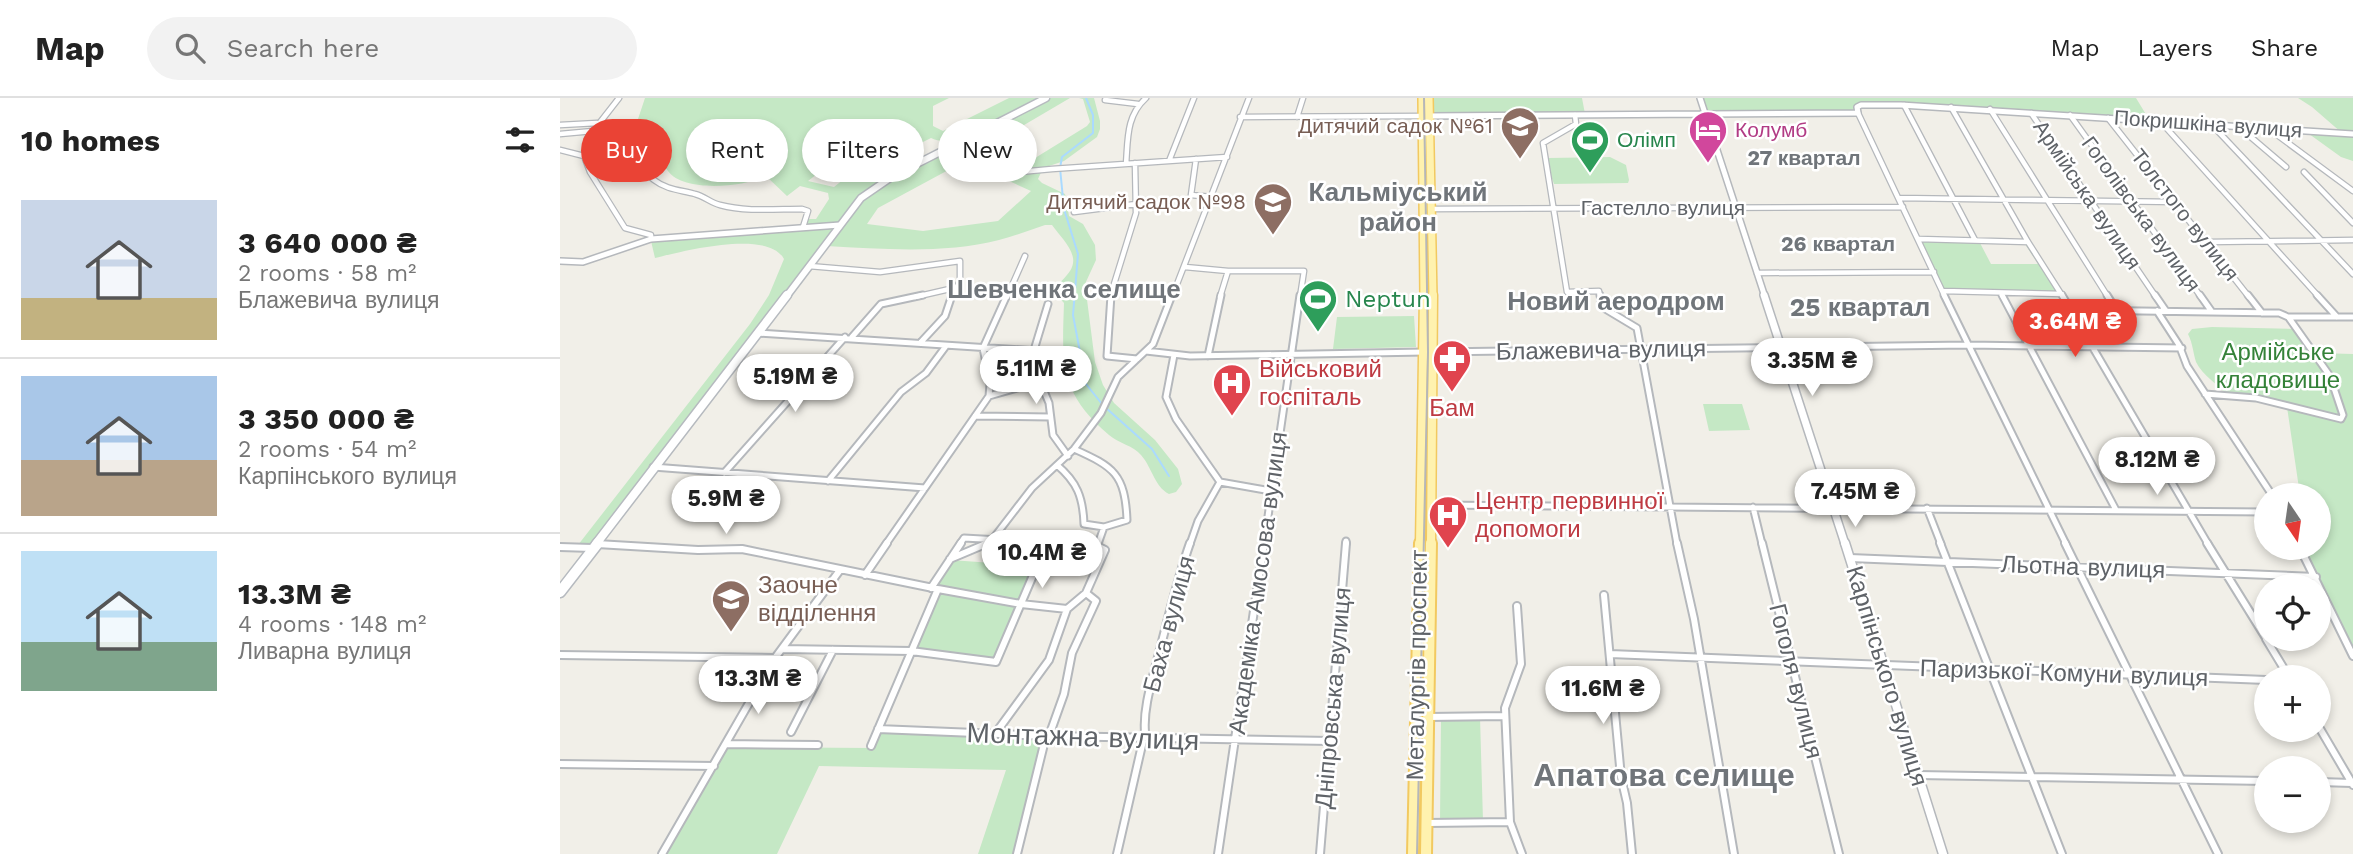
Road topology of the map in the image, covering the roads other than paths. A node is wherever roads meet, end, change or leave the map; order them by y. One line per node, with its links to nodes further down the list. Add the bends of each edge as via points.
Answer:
1 (619, 98): 24 (street)
2 (1046, 98): 25 (main road)
3 (1146, 98): 11 (street)
4 (1194, 98): 40 (street)
5 (1249, 98): 21 (street)
6 (1303, 98): 22 (street)
7 (1422, 98): 20 (main road, Металургів проспект)
8 (1429, 98): 20 (main road, Металургів проспект)
9 (1700, 98): 17 (street, Карпінського вулиця)
10 (1105, 100): 11 (street)
11 (1138, 104): 42 (street, via 1128,126)
12 (1904, 105): 13 (street, Покришкіна вулиця); 15 (street, Покришкіна вулиця, via 1861,105); 52 (street)
13 (1951, 107): 14 (street, Покришкіна вулиця); 53 (street)
14 (1990, 109): 16 (street, Покришкіна вулиця); 54 (street)
15 (1858, 113): 17 (street, Покришкіна вулиця); 51 (street)
16 (2031, 113): 19 (street, Покришкіна вулиця); 55 (street, Армійська вулиця)
17 (1704, 114): 18 (street, Покришкіна вулиця); 59 (street, Карпінського вулиця)
18 (1575, 115): 20 (street, Покришкіна вулиця); 61 (street, via 1576,124 1543,142)
19 (2070, 115): 23 (street, Покришкіна вулиця); 56 (street, Гоголівська вулиця)
20 (1426, 116): 22 (street, Покришкіна вулиця); 62 (main road, Металургів проспект)
21 (1240, 117): 22 (street, Покришкіна вулиця); 38 (street)
22 (1297, 117)
23 (2108, 118): 26 (street, Покришкіна вулиця); 57 (street, Толстого вулиця)
24 (601, 119)
25 (1004, 119)
26 (2160, 121): 29 (street, Покришкіна вулиця); 71 (street)
27 (581, 124): 28 (street)
28 (560, 125)
29 (2211, 125): 30 (street, Покришкіна вулиця); 72 (street)
30 (2239, 127): 31 (street, Покришкіна вулиця); 43 (street)
31 (2269, 129): 34 (street, Покришкіна вулиця); 44 (street)
32 (581, 132): 33 (street)
33 (560, 134)
34 (2353, 134)
35 (560, 150): 37 (street)
36 (938, 153): 65 (main road, via 871,189)
37 (581, 155)
38 (1227, 156): 39 (street); 50 (street)
39 (1196, 159): 40 (street); 49 (street)
40 (1170, 161): 41 (street)
41 (1135, 163): 42 (street); 58 (street)
42 (1126, 164): 45 (street)
43 (2286, 167)
44 (2323, 170): 48 (street); 64 (street, via 2304,172)
45 (1037, 171)
46 (594, 182): 67 (street, via 625,228 651,235)
47 (658, 182): 66 (street, via 720,205 802,209 808,211)
48 (2353, 191)
49 (1191, 195): 50 (street)
50 (1212, 197): 79 (street)
51 (1899, 198): 52 (street); 60 (street)
52 (1953, 199): 53 (street); 69 (street)
53 (2006, 200): 54 (street); 73 (street)
54 (2048, 200): 55 (street); 90 (street)
55 (2091, 201): 56 (street); 92 (street, Армійська вулиця)
56 (2133, 201): 57 (street); 93 (street, Гоголівська вулиця)
57 (2176, 202): 74 (street, Толстого вулиця)
58 (1136, 204): 63 (street); 116 (street, via 1110,296 1107,356)
59 (1735, 207): 60 (street, Гастелло вулиця); 61 (street, Гастелло вулиця); 82 (street, Карпінського вулиця)
60 (1903, 207): 68 (street)
61 (1556, 208): 62 (street, Гастелло вулиця); 109 (street, via 1567,292 1599,291 1602,307 1637,328)
62 (1428, 209): 112 (main road, Металургів проспект)
63 (1074, 212)
64 (2353, 223)
65 (840, 225): 66 (street); 78 (main road)
66 (803, 227): 67 (street)
67 (651, 239): 76 (street, via 583,262)
68 (1919, 239): 69 (street); 81 (street)
69 (1975, 240): 73 (street)
70 (2353, 240): 72 (street)
71 (2268, 241): 72 (street); 74 (street); 96 (street)
72 (2321, 241): 83 (street)
73 (2028, 242): 87 (street)
74 (2208, 242): 94 (street, Толстого вулиця)
75 (1025, 256): 105 (street)
76 (560, 261)
77 (961, 261): 78 (street, via 880,272); 84 (street, via 960,281)
78 (809, 266): 98 (main road)
79 (1185, 267): 80 (street); 110 (street, via 1155,341)
80 (1228, 271): 113 (street, Академіка Амосова вулиця, via 1304,271); 115 (street)
81 (1934, 272): 82 (street); 85 (street)
82 (1757, 273): 106 (street, Карпінського вулиця)
83 (2353, 274)
84 (954, 288): 99 (street, via 881,304); 100 (street, via 945,316)
85 (1943, 291): 86 (street); 101 (street)
86 (2001, 293): 87 (street); 103 (street)
87 (2062, 295): 89 (street)
88 (1048, 304): 108 (street)
89 (2072, 310): 90 (street); 104 (street)
90 (2117, 311): 91 (street)
91 (2157, 311): 92 (street); 107 (street)
92 (2166, 311): 93 (street)
93 (2212, 312): 94 (street)
94 (2262, 313): 95 (street)
95 (2288, 317): 96 (street); 118 (street, via 2330,376 2341,419 2256,398)
96 (2337, 317): 97 (street)
97 (2353, 317)
98 (757, 333): 99 (street); 125 (main road)
99 (849, 337): 100 (street); 126 (street)
100 (921, 342): 102 (street)
101 (1968, 345): 103 (street, Блажевича вулиця); 106 (street, Блажевича вулиця); 137 (street)
102 (946, 346): 105 (street); 127 (street, via 926,373 901,392)
103 (2031, 346): 104 (street, Блажевича вулиця); 138 (street)
104 (2093, 347): 107 (street, Блажевича вулиця); 139 (street)
105 (983, 348): 108 (street); 119 (street, via 991,383)
106 (1782, 348): 109 (street, Блажевича вулиця); 135 (street, Карпінського вулиця)
107 (2182, 348): 118 (street, via 2187,366)
108 (1034, 350): 111 (street); 117 (street, via 1031,360)
109 (1641, 350): 112 (street, Блажевича вулиця); 133 (street)
110 (1146, 351): 114 (street, Блажевича вулиця); 116 (street)
111 (1053, 352)
112 (1429, 352): 113 (street, Блажевича вулиця); 132 (main road, Металургів проспект)
113 (1291, 354): 115 (street, Блажевича вулиця); 131 (street, Академіка Амосова вулиця)
114 (1174, 355): 115 (street, Блажевича вулиця); 128 (street, via 1166,397)
115 (1208, 356)
116 (1138, 359): 122 (street, via 1114,383 1101,413)
117 (1038, 382): 119 (street); 121 (street, via 1049,403)
118 (2205, 394): 129 (street)
119 (989, 396): 120 (street)
120 (975, 416): 121 (street); 130 (street)
121 (1050, 417): 123 (street, via 1052,435)
122 (1074, 449): 123 (street); 141 (street, via 1113,468 1124,482 1127,520)
123 (1068, 456): 124 (street)
124 (1057, 465): 141 (street, via 1078,484 1084,524); 142 (street, via 1032,488)
125 (653, 467): 126 (street); 145 (main road)
126 (724, 473): 127 (street)
127 (828, 481): 130 (street)
128 (1220, 482): 131 (street); 184 (street, Баха вулиця, via 1198,521 1178,578)
129 (2264, 483)
130 (925, 488): 155 (street)
131 (1271, 491): 185 (street, Академіка Амосова вулиця)
132 (1426, 505): 133 (street); 179 (main road, Металургів проспект)
133 (1671, 507): 134 (street); 172 (street)
134 (1753, 508): 135 (street); 173 (street, Гоголя вулиця)
135 (1834, 508): 136 (street); 148 (street, Карпінського вулиця)
136 (1927, 508): 137 (street); 150 (street)
137 (2047, 509): 138 (street); 151 (street)
138 (2116, 510): 139 (street)
139 (2188, 511): 140 (street); 153 (street)
140 (2254, 512)
141 (1104, 527): 146 (street)
142 (992, 540): 144 (street); 149 (street); 149 (street, via 964,538)
143 (1346, 541): 186 (street, Дніпровська вулиця)
144 (1046, 545): 146 (street); 160 (street)
145 (593, 546): 147 (street); 152 (street, via 743,549); 157 (main road)
146 (1097, 546): 158 (street, via 1105,550)
147 (560, 547)
148 (1850, 558): 150 (street, Льотна вулиця); 174 (street, Карпінського вулиця)
149 (950, 559): 156 (street)
150 (1948, 562): 151 (street, Льотна вулиця); 175 (street)
151 (2076, 567): 153 (street, Льотна вулиця); 176 (street)
152 (840, 570): 155 (street); 165 (street)
153 (2227, 573): 154 (street, Льотна вулиця); 164 (street)
154 (2254, 574)
155 (865, 575): 156 (street)
156 (934, 589): 160 (street); 167 (street)
157 (560, 592)
158 (1086, 593): 162 (street); 183 (street, via 1096,601 1072,653 1064,694)
159 (1604, 595): 168 (street)
160 (1021, 604): 162 (street); 167 (street, via 996,662)
161 (1517, 606): 178 (street, via 1521,664)
162 (1067, 609): 182 (street, via 1049,660)
163 (2331, 609): 170 (street)
164 (2254, 619)
165 (782, 649): 166 (street); 171 (street)
166 (833, 650): 167 (street); 181 (street)
167 (911, 651): 180 (street)
168 (1610, 654): 172 (street, Паризької Комуни вулиця); 210 (street)
169 (560, 655): 171 (street)
170 (2353, 656)
171 (775, 657): 188 (street)
172 (1701, 658): 173 (street, Паризької Комуни вулиця); 211 (street)
173 (1791, 662): 174 (street, Паризької Комуни вулиця); 212 (street, Гоголя вулиця)
174 (1884, 666): 175 (street, Паризької Комуни вулиця); 193 (street, Карпінського вулиця)
175 (1991, 670): 176 (street, Паризької Комуни вулиця); 194 (street)
176 (2130, 675): 177 (street, Паризької Комуни вулиця); 195 (street)
177 (2254, 680)
178 (1505, 716): 179 (street); 199 (street)
179 (1422, 717): 200 (main road, Металургів проспект); 201 (main road, Металургів проспект)
180 (878, 729): 182 (street, Монтажна вулиця); 190 (street)
181 (791, 732)
182 (995, 734): 183 (street, Монтажна вулиця)
183 (1048, 736): 184 (street, Монтажна вулиця); 203 (street)
184 (1143, 738): 185 (street, Монтажна вулиця); 204 (street, Баха вулиця)
185 (1236, 739): 186 (street, Монтажна вулиця); 205 (street, Академіка Амосова вулиця)
186 (1331, 741): 206 (street, Дніпровська вулиця)
187 (2328, 742): 198 (street)
188 (726, 744): 189 (street); 192 (street)
189 (818, 745)
190 (871, 746)
191 (560, 764): 192 (street)
192 (714, 766): 202 (street)
193 (1918, 775): 194 (street); 213 (street, Карпінського вулиця)
194 (2032, 777): 195 (street); 214 (street)
195 (2181, 780): 196 (street); 215 (street)
196 (2254, 781)
197 (2331, 783): 198 (street)
198 (2352, 784)
199 (1510, 822): 201 (street); 209 (street)
200 (1413, 823): 201 (main road); 207 (main road, Металургів проспект)
201 (1427, 823): 208 (main road, Металургів проспект)
202 (662, 854)
203 (1017, 854)
204 (1117, 854)
205 (1218, 854)
206 (1320, 854)
207 (1413, 854)
208 (1426, 854)
209 (1522, 854)
210 (1632, 854)
211 (1734, 854)
212 (1839, 854)
213 (1943, 854)
214 (2062, 854)
215 (2218, 854)

